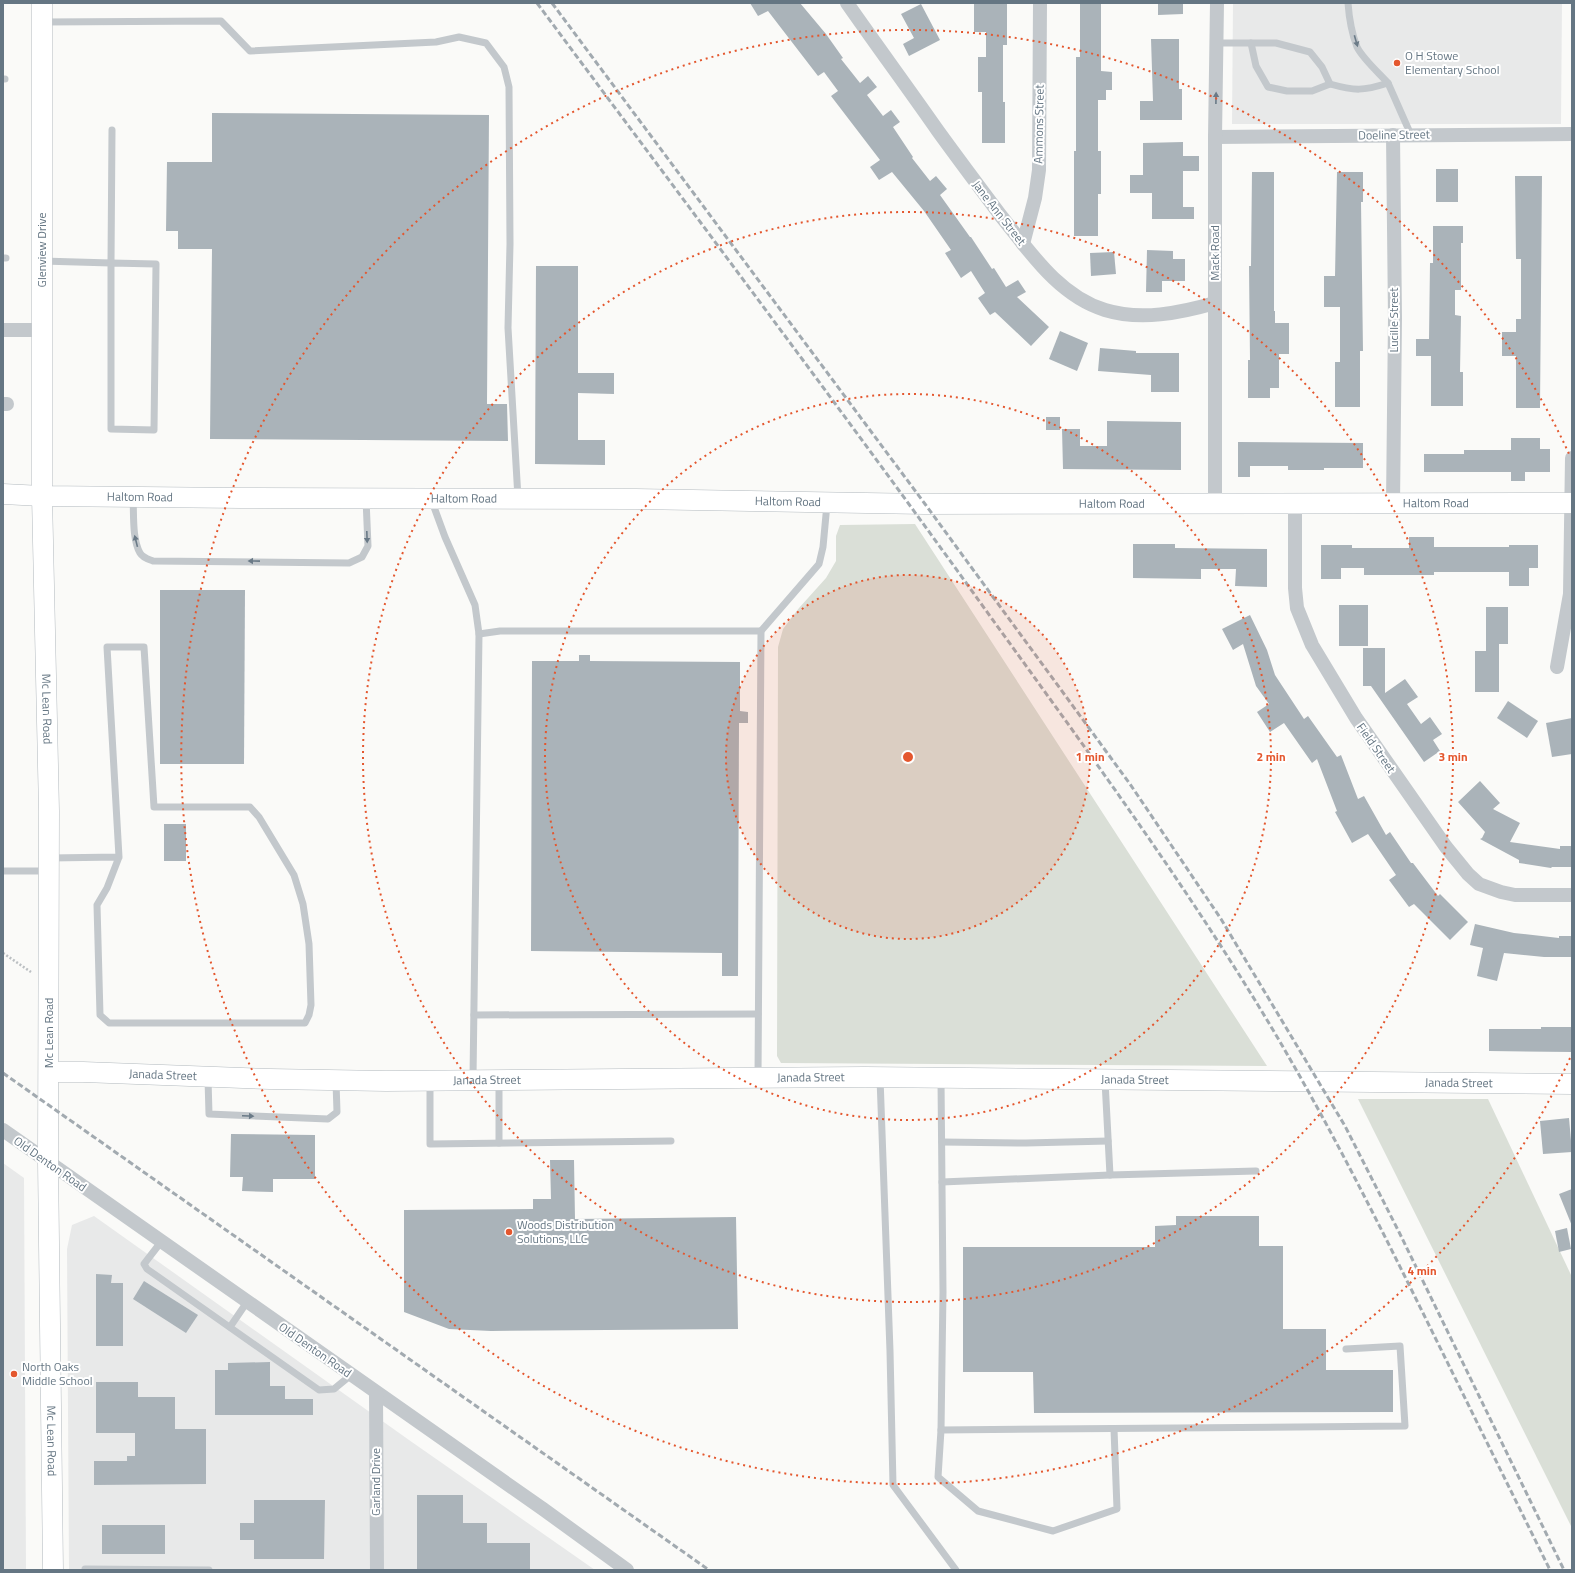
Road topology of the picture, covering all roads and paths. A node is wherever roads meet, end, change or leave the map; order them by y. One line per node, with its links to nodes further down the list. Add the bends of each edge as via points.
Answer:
1 (847, 3): 7 (street, Jane Ann Street)
2 (859, 3): 7 (street)
3 (1040, 3): 17 (street, Ammons Street, via 1039,170 1035,198)
4 (1217, 3): 8 (street, Mack Road)
5 (1348, 3): 10 (lane, one-way to 10, via 1358,47)
6 (42, 12): 18 (main road, Glenview Drive); 29 (lane, via 221,20 250,51 436,42 459,37 486,44 504,67 509,87 508,328)
7 (858, 19): 17 (street, Jane Ann Street, via 972,178)
8 (1217, 43): 9 (lane); 16 (street, Mack Road, one-way to 8)
9 (1251, 43): 11 (lane, via 1276,44 1310,52 1322,67); 11 (lane, via 1256,66 1268,87 1287,91 1312,91)
10 (1388, 83): 11 (lane, via 1370,89 1350,90); 15 (lane)
11 (1330, 84)
12 (112, 130): 19 (lane)
13 (1572, 134): 15 (street, Doeline Street)
14 (1393, 135): 15 (street, Doeline Street); 16 (street, Doeline Street); 34 (street, Lucille Street, via 1395,318)
15 (1411, 135)
16 (1216, 137): 20 (street, Mack Road)
17 (1023, 244): 20 (street, Jane Ann Street, via 1046,271 1066,289 1105,310 1149,316 1191,310)
18 (42, 261): 19 (lane); 22 (main road, Glenview Drive)
19 (111, 263): 19 (lane, via 111,430 154,430 156,264)
20 (1216, 303): 32 (street, Mack Road)
21 (3, 330): 22 (street)
22 (42, 330): 25 (main road, Glenview Drive)
23 (1572, 458): 31 (street)
24 (3, 494): 25 (main road, Haltom Road)
25 (42, 496): 26 (main road, Haltom Road); 39 (main road, Mc Lean Road)
26 (133, 497): 27 (main road, Haltom Road); 27 (lane, one-way to 26, via 368,546 362,557 349,563 153,561 144,558 140,553 135,535)
27 (366, 498): 28 (main road, Haltom Road)
28 (429, 498): 29 (main road, Haltom Road); 36 (lane, via 475,605)
29 (518, 498): 30 (main road, Haltom Road)
30 (827, 502): 32 (main road, Haltom Road); 35 (lane, via 819,564)
31 (1572, 503): 34 (main road, Haltom Road); 37 (street, via 1570,594)
32 (1216, 504): 33 (main road, Haltom Road)
33 (1295, 504): 34 (main road, Haltom Road); 41 (street, Field Street, via 1297,608 1312,645 1356,718 1446,847 1479,884 1516,895)
34 (1392, 504)
35 (761, 631): 36 (lane, via 500,631); 44 (lane)
36 (479, 634): 45 (lane)
37 (1557, 668)
38 (119, 857): 38 (lane, via 107,888 96,905 100,1015 109,1023 305,1023 311,1005 309,944 303,904 294,875 260,817 250,807 154,807 144,647 107,648); 39 (lane)
39 (49, 864): 40 (lane); 43 (main road, Mc Lean Road)
40 (3, 871)
41 (1572, 895)
42 (3, 953): 43 (path)
43 (49, 985): 46 (main road, Mc Lean Road)
44 (758, 1014): 45 (lane); 49 (lane)
45 (474, 1015): 53 (lane)
46 (49, 1072): 47 (main road, Janada Street); 62 (main road, Mc Lean Road)
47 (208, 1077): 52 (main road, Janada Street); 52 (lane, one-way to 52, via 209,1114 328,1119 337,1112)
48 (880, 1077): 49 (main road, Janada Street); 50 (main road, Janada Street); 79 (lane, via 892,1485)
49 (758, 1078): 54 (main road, Janada Street)
50 (941, 1078): 51 (main road, Janada Street); 60 (lane)
51 (1105, 1079): 56 (main road, Janada Street); 59 (lane)
52 (336, 1080): 55 (main road, Janada Street)
53 (473, 1080): 54 (main road, Janada Street); 55 (main road, Janada Street)
54 (499, 1080): 61 (lane)
55 (430, 1081): 61 (lane, via 430,1144)
56 (1572, 1084)
57 (3, 1130): 62 (street, Old Denton Road)
58 (671, 1141): 61 (lane)
59 (1108, 1141): 60 (lane); 64 (lane)
60 (942, 1142): 65 (lane)
61 (499, 1143)
62 (48, 1161): 66 (street, Old Denton Road); 74 (main road, Mc Lean Road)
63 (1256, 1171): 64 (lane)
64 (1110, 1175): 65 (lane)
65 (942, 1182): 73 (lane)
66 (161, 1242): 67 (street, Old Denton Road); 68 (lane, via 144,1264 147,1269)
67 (247, 1302): 68 (lane); 70 (street, Old Denton Road)
68 (230, 1327): 70 (lane, via 319,1390 334,1389)
69 (1346, 1349): 72 (lane, via 1400,1346 1405,1426)
70 (351, 1375): 71 (street, Old Denton Road)
71 (376, 1393): 77 (street, Garland Drive); 78 (street, Old Denton Road)
72 (1114, 1429): 73 (lane); 73 (lane, via 1117,1509 1053,1531 978,1511 938,1477)
73 (941, 1430)
74 (53, 1570)
75 (85, 1570): 76 (lane)
76 (209, 1570)
77 (377, 1570)
78 (628, 1570)
79 (956, 1570)

